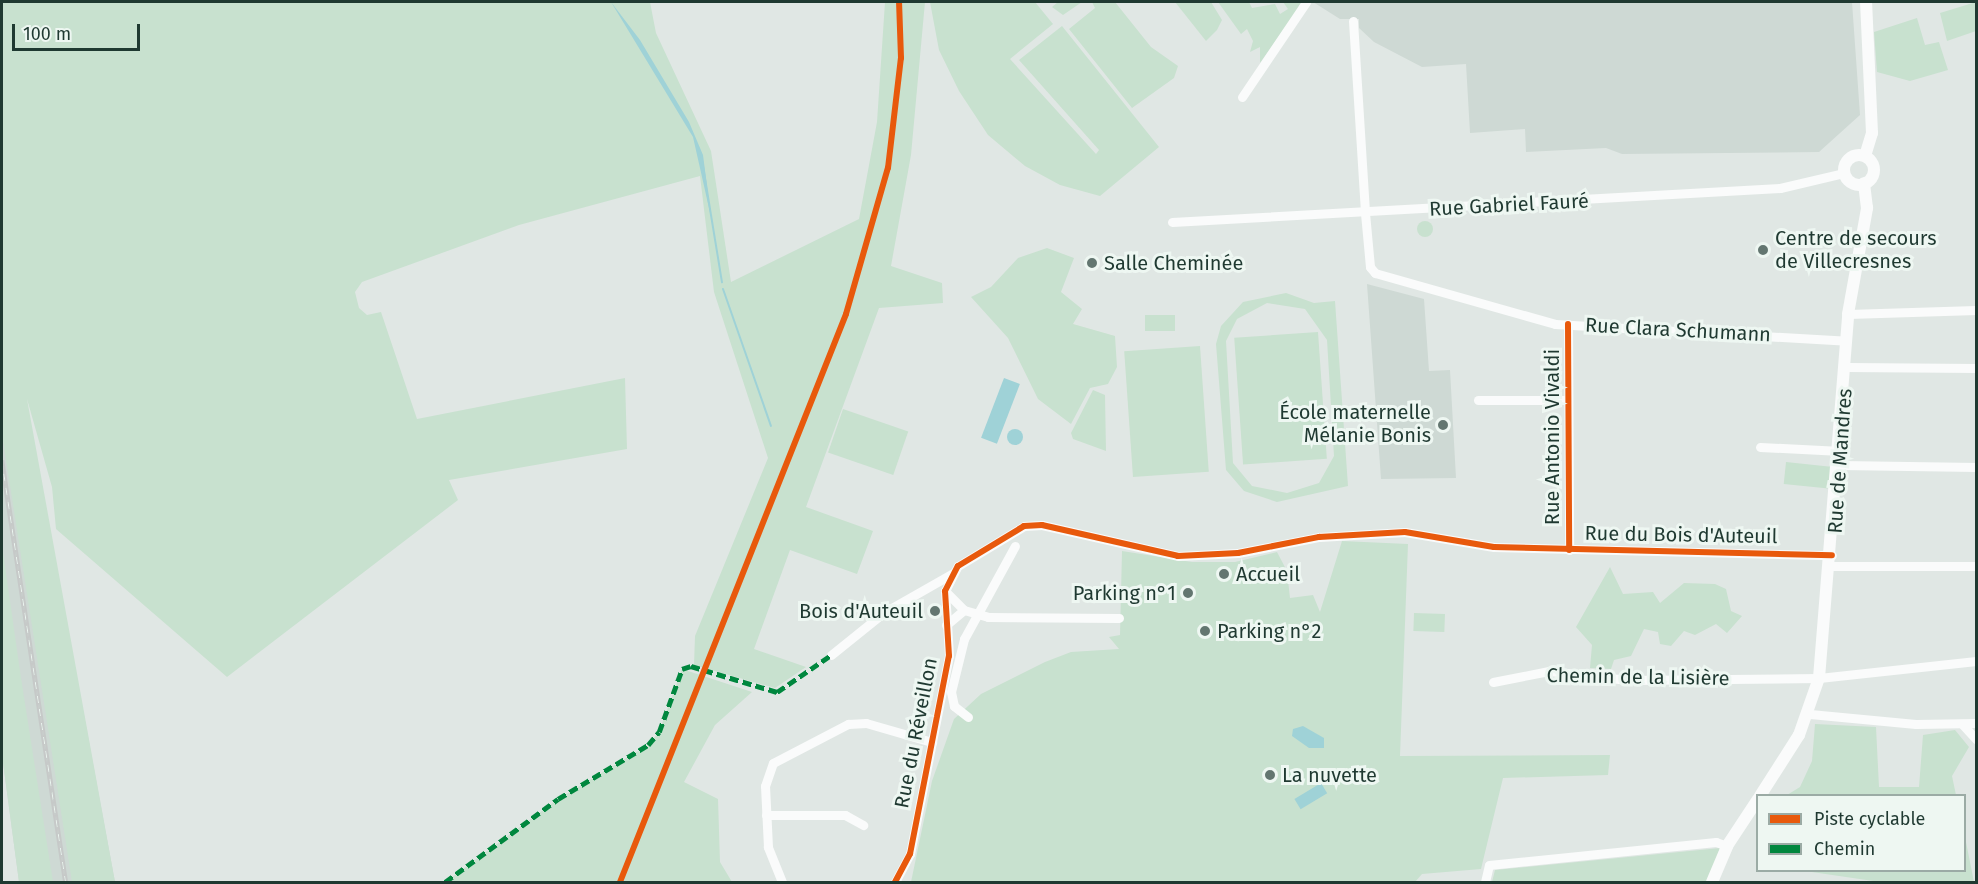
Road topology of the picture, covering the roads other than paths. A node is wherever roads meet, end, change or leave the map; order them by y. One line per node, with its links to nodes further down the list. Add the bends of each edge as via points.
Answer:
1 (1306, 2): 4 (street)
2 (1866, 2): 5 (street, via 1872,133)
3 (1353, 21): 8 (street, Rue Clara Schumann)
4 (1242, 97)
5 (1865, 156): 6 (street, via 1849,158); 7 (street, via 1874,170)
6 (1844, 173): 7 (street, via 1852,183); 8 (street, Rue Gabriel Fauré, via 1780,188)
7 (1864, 183): 11 (street, Rue de Mandres, via 1867,208)
8 (1365, 213): 9 (street, Rue Gabriel Fauré); 12 (street, Rue Clara Schumann, via 1370,267 1382,277)
9 (1172, 222)
10 (1977, 310): 11 (street)
11 (1848, 314): 13 (street, Rue de Mandres)
12 (1568, 324): 13 (street, Rue Clara Schumann); 17 (street, Rue Antonio Vivaldi)
13 (1847, 341): 14 (street, Rue de Mandres)
14 (1847, 367): 15 (street); 19 (street, Rue de Mandres)
15 (1977, 368)
16 (1478, 400): 17 (street)
17 (1568, 400): 24 (street, Rue Antonio Vivaldi)
18 (1760, 447): 19 (street)
19 (1841, 452): 20 (street, Rue de Mandres)
20 (1840, 465): 21 (street); 25 (street, Rue de Mandres)
21 (1977, 467)
22 (1032, 524): 24 (street, Rue du Bois d'Auteuil, via 1178,556 1238,553 1319,537 1405,532 1466,545); 27 (street, Rue du Réveillon, via 975,553)
23 (1015, 546): 30 (street)
24 (1569, 550): 25 (street, Rue du Bois d'Auteuil)
25 (1832, 560): 26 (street, Rue du Bois d'Auteuil); 35 (street, Rue de Mandres)
26 (1977, 566)
27 (953, 573): 28 (street, Rue du Réveillon); 33 (street, via 883,613)
28 (945, 591): 29 (street); 32 (street, Rue du Réveillon)
29 (964, 610): 30 (street); 32 (street)
30 (976, 615): 31 (street); 38 (street, via 964,639 951,692 954,706)
31 (1119, 618)
32 (946, 625): 42 (street, Rue du Réveillon, via 949,656)
33 (831, 655)
34 (1977, 660): 35 (street, Chemin de la Lisière)
35 (1820, 678): 36 (street, Chemin de la Lisière, via 1627,680 1549,671); 37 (street, Rue de Mandres)
36 (1493, 682)
37 (1810, 714): 40 (street); 43 (street, Rue de Mandres)
38 (968, 717)
39 (1977, 723): 40 (street)
40 (1962, 724): 41 (street)
41 (1977, 739)
42 (932, 742): 45 (street, via 866,723 848,724 773,763 767,772); 49 (street, Rue du Réveillon, via 910,854)
43 (1761, 794)
44 (1756, 802): 47 (street)
45 (766, 815): 46 (street, via 845,815); 48 (street, via 768,847)
46 (863, 825)
47 (1727, 846): 50 (street, via 1716,843 1489,865); 51 (street)
48 (782, 882)
49 (895, 882)
50 (1485, 882)
51 (1712, 882)

